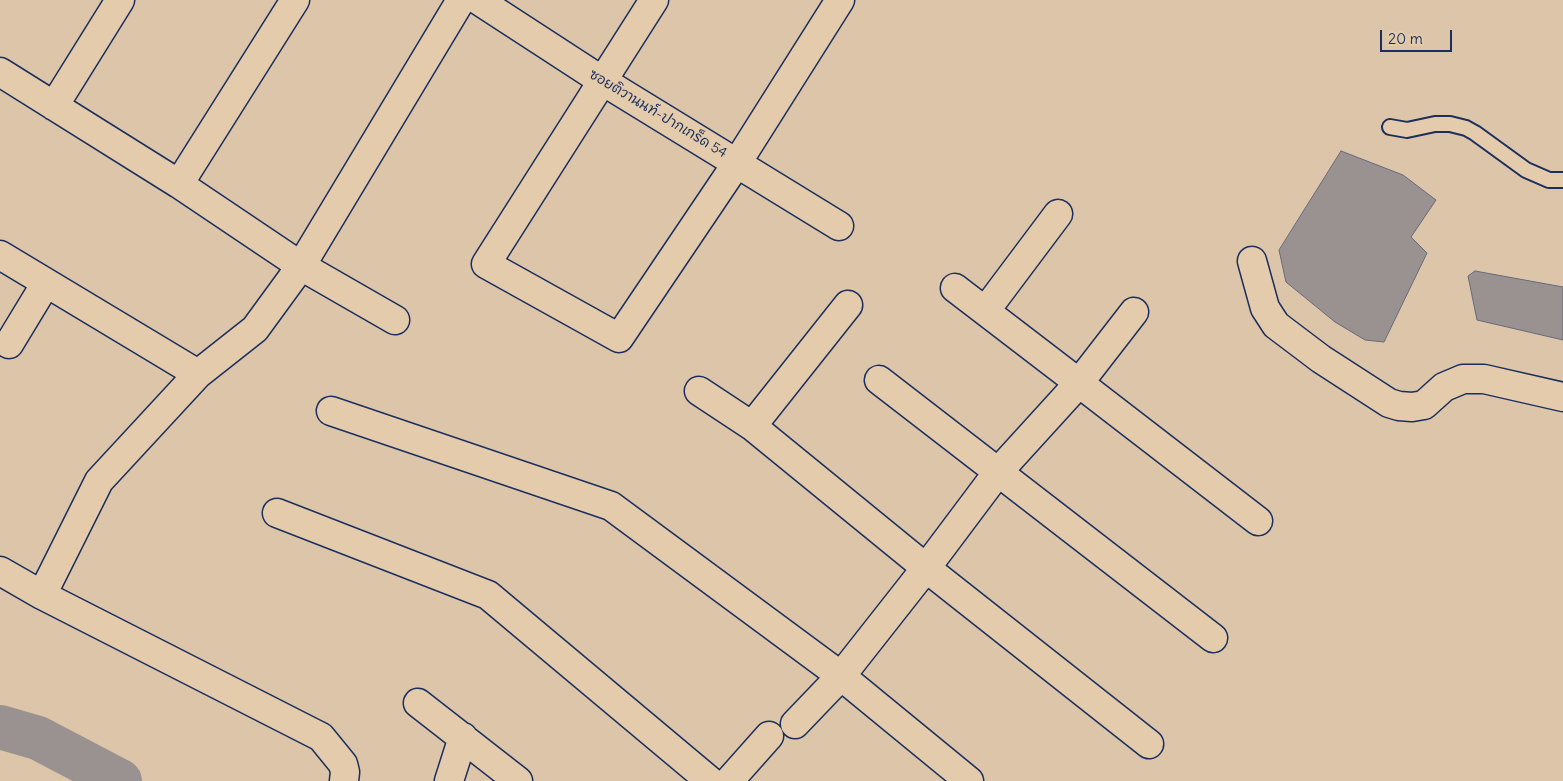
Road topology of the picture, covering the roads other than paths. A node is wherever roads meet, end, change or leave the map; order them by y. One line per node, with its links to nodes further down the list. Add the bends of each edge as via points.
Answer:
1 (120, 0): 9 (street)
2 (295, 0): 13 (street)
3 (461, 0): 18 (street)
4 (478, 0): 8 (street, ซอยติวานนท์-ปากเกร็ด 54)
5 (654, 0): 8 (street)
6 (840, 0): 11 (street)
7 (0, 72): 9 (street)
8 (601, 80): 11 (street, ซอยติวานนท์-ปากเกร็ด 54); 11 (street, via 486,264 619,338)
9 (54, 106): 13 (street)
10 (1390, 127): 12 (lane, via 1407,130 1450,124 1466,128 1526,170 1549,180)
11 (737, 163): 15 (street, ซอยติวานนท์-ปากเกร็ด 54)
12 (1563, 180)
13 (179, 184): 18 (street)
14 (1058, 214): 22 (street)
15 (839, 226)
16 (0, 255): 19 (street)
17 (1252, 261): 30 (street, via 1265,308 1276,325 1389,403 1412,408 1424,405 1444,387 1470,379 1484,379)
18 (301, 266): 24 (street); 26 (street, via 255,329)
19 (46, 282): 25 (street); 26 (street)
20 (955, 288): 22 (street)
21 (848, 305): 32 (street)
22 (986, 310): 28 (street)
23 (1134, 312): 28 (street)
24 (395, 320)
25 (10, 344)
26 (198, 374): 38 (street, via 99,481)
27 (879, 380): 33 (street)
28 (1079, 383): 33 (street); 35 (street)
29 (699, 391): 32 (street)
30 (1563, 397)
31 (331, 411): 40 (street, via 611,506)
32 (752, 426): 36 (street)
33 (998, 472): 36 (street); 39 (street)
34 (277, 513): 49 (street, via 488,595)
35 (1258, 521)
36 (926, 568): 40 (street); 45 (street)
37 (0, 571): 38 (street)
38 (42, 594): 46 (street, via 321,737 343,764)
39 (1213, 638)
40 (841, 676): 42 (street); 51 (street)
41 (418, 703): 44 (street)
42 (795, 724)
43 (769, 736): 50 (street)
44 (463, 737): 47 (street); 48 (street)
45 (1150, 744)
46 (344, 781)
47 (449, 781)
48 (518, 781)
49 (710, 781)
50 (729, 781)
51 (969, 781)

